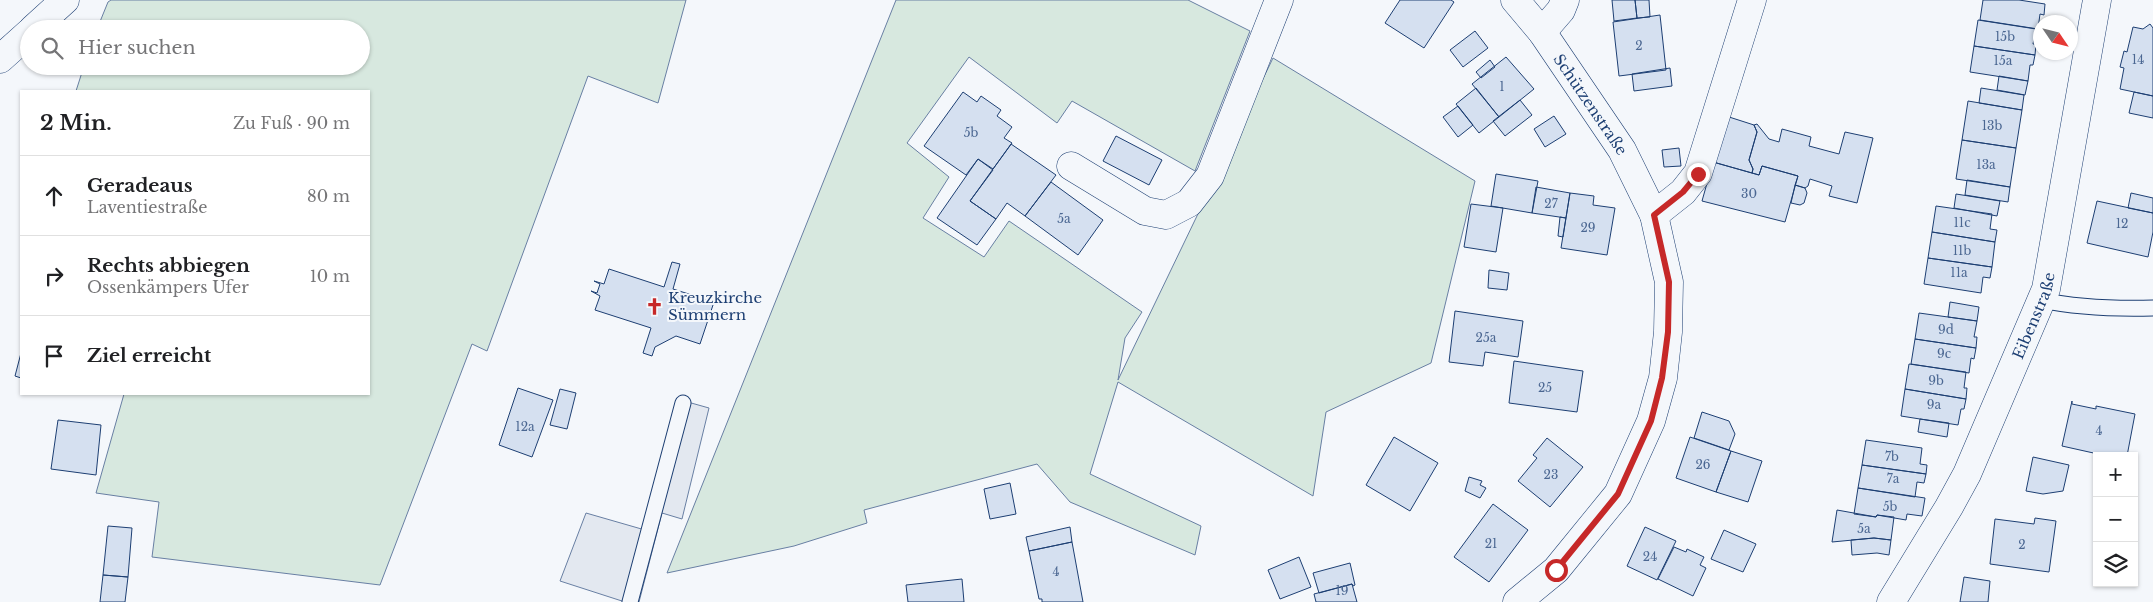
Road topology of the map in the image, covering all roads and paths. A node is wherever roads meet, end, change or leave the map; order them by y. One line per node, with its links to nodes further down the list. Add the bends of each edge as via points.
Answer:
1 (66, 0): 7 (street)
2 (1279, 0): 11 (street, via 1210,176 1189,204 1166,215 1145,212)
3 (1515, 0): 8 (street, Schützenstraße)
4 (1565, 0): 8 (street, via 1562,10)
5 (1752, 0): 12 (street, via 1698,174 1683,192)
6 (2097, 0): 13 (street, Eibenstraße, via 2046,289)
7 (43, 20)
8 (1542, 32): 12 (street, Schützenstraße, via 1622,150)
9 (20, 41): 10 (street)
10 (0, 59)
11 (1071, 166)
12 (1654, 215): 17 (street, Schützenstraße, via 1669,282 1668,332 1662,378 1651,421 1618,494 1556,570)
13 (2041, 300): 14 (lane, via 2111,309); 18 (street, Eibenstraße, via 1966,474)
14 (2153, 308)
15 (683, 402): 16 (lane)
16 (630, 602)
17 (1517, 602)
18 (1891, 602)

